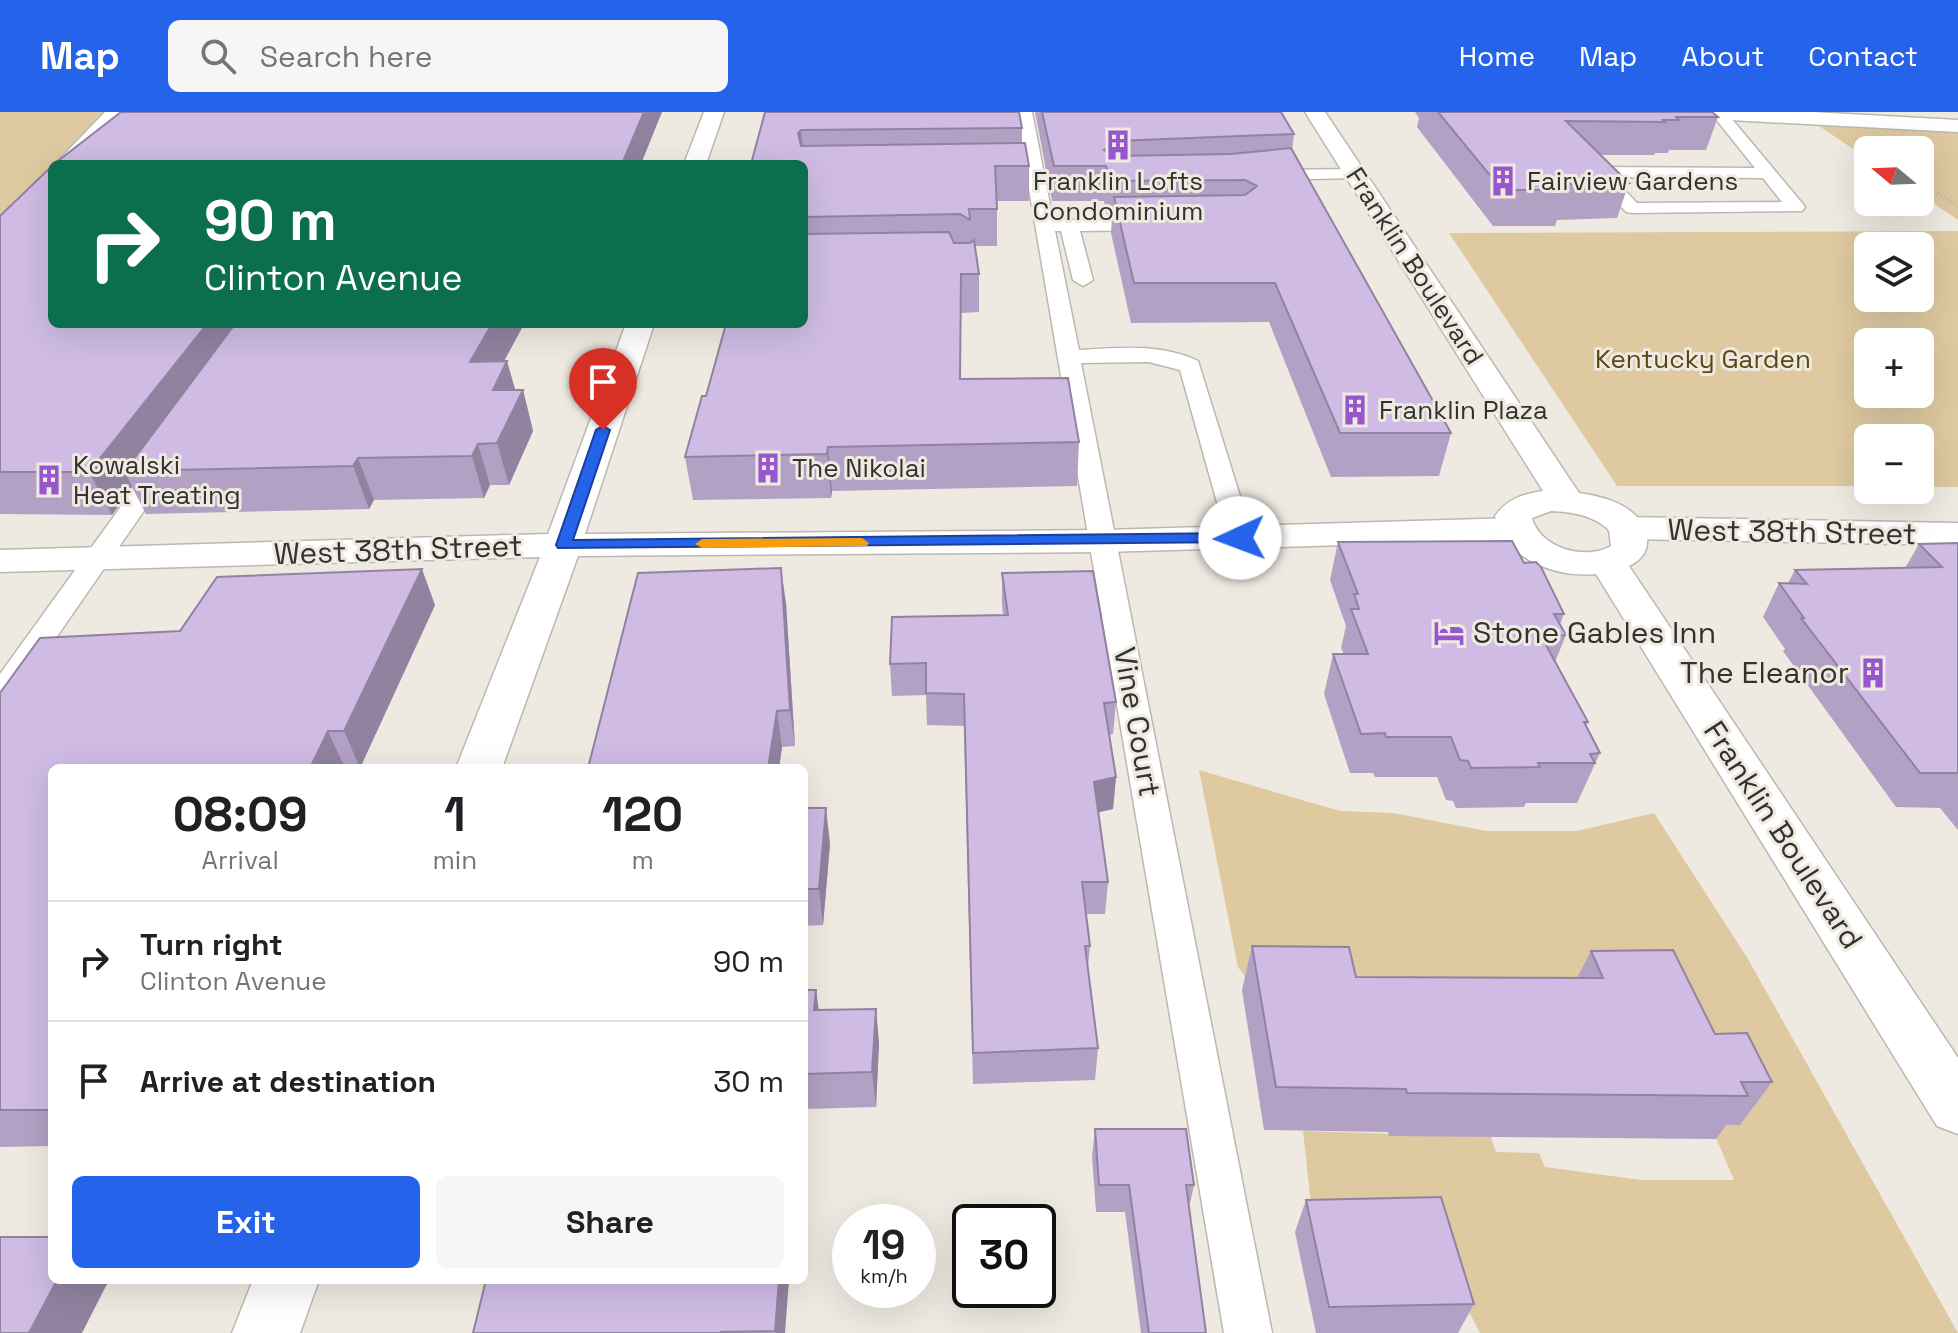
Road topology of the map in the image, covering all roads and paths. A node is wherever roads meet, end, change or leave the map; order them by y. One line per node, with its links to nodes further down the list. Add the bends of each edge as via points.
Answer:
1 (117, 112): 8 (street)
2 (714, 112): 9 (street)
3 (1024, 112): 16 (lane, Vine Court, via 1026,169)
4 (1315, 112): 11 (street, Franklin Boulevard)
5 (1692, 112): 6 (street)
6 (1719, 113): 7 (street); 10 (lane)
7 (1958, 126)
8 (70, 160)
9 (696, 160)
10 (1767, 173): 10 (lane, via 1796,207 1632,208 1597,172)
11 (1355, 174): 12 (lane); 21 (street, Franklin Boulevard)
12 (1240, 179)
13 (1934, 191): 14 (path)
14 (1958, 206)
15 (1178, 224): 16 (lane)
16 (1057, 226): 17 (lane); 19 (lane, Vine Court)
17 (1083, 280)
18 (639, 328): 26 (street)
19 (1069, 357): 24 (lane, via 1158,356 1178,358 1190,366); 25 (lane, Vine Court)
20 (177, 446): 28 (lane)
21 (1567, 501): 22 (street, via 1521,507 1513,516); 27 (street, via 1607,513)
22 (1515, 529): 24 (street, West 38th Street); 27 (street, West 38th Street, via 1533,547 1572,561)
23 (1958, 534): 27 (street, West 38th Street)
24 (1240, 538): 25 (street, West 38th Street)
25 (1104, 541): 26 (street, West 38th Street); 35 (lane, Vine Court)
26 (563, 545): 28 (street, West 38th Street); 31 (street)
27 (1616, 545): 32 (street, Franklin Boulevard)
28 (95, 559): 29 (street, West 38th Street); 30 (lane)
29 (0, 561)
30 (0, 696)
31 (481, 764)
32 (1958, 1108)
33 (284, 1284): 34 (street)
34 (266, 1333)
35 (1248, 1333)

